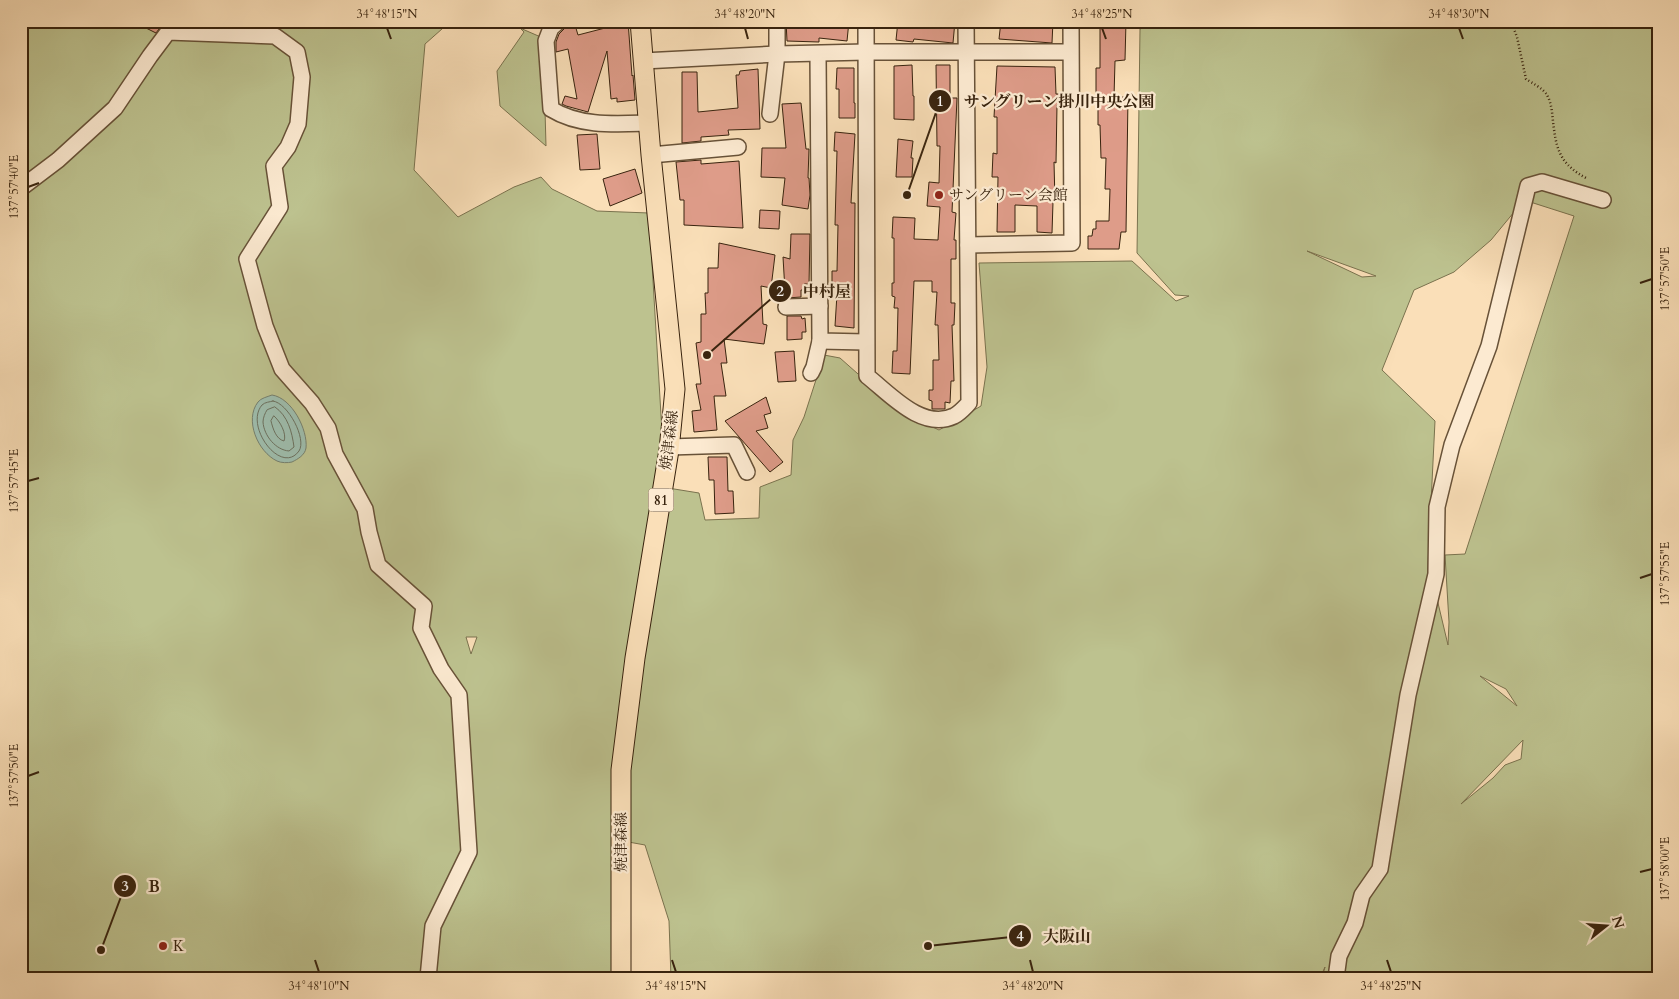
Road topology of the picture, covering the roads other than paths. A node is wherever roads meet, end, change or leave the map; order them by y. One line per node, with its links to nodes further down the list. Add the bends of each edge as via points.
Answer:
1 (558, 21): 14 (street, via 546,41 551,110 600,125)
2 (640, 21): 12 (main road, 焼津森線 / 81)
3 (777, 21): 10 (street)
4 (866, 21): 8 (street)
5 (966, 21): 7 (street)
6 (1071, 21): 9 (street)
7 (966, 51): 8 (street); 9 (street); 19 (street)
8 (866, 52): 11 (street); 23 (street)
9 (1070, 52): 19 (street, via 1072,243)
10 (777, 54): 11 (street); 12 (street); 13 (street)
11 (818, 54): 20 (street)
12 (643, 61): 14 (main road, 焼津森線 / 81)
13 (770, 114)
14 (648, 123): 16 (main road, 焼津森線 / 81)
15 (738, 147): 16 (street)
16 (651, 155): 25 (main road, 焼津森線 / 81, via 675,389)
17 (21, 188): 27 (street, via 58,160 115,108 168,32 275,36 297,52 302,77 298,124 288,147 274,166 280,207 247,259 265,326 282,369 312,403 328,428 335,454 365,509 378,565 424,606 420,628 459,695 469,852 433,926)
18 (1604, 200): 29 (street, via 1542,182 1528,186 1489,346 1452,445 1437,507 1436,574 1408,695 1380,869 1362,895 1356,923 1339,956)
19 (968, 245): 23 (street, via 969,403 956,416 938,421 912,412 867,376)
20 (820, 306): 21 (street); 22 (street)
21 (786, 307)
22 (820, 341): 23 (street); 24 (street)
23 (866, 342)
24 (811, 373)
25 (669, 447): 26 (street, via 734,445); 28 (main road, 焼津森線 / 81, via 635,658 621,770)
26 (747, 472)
27 (428, 978)
28 (621, 978)
29 (1336, 978)

